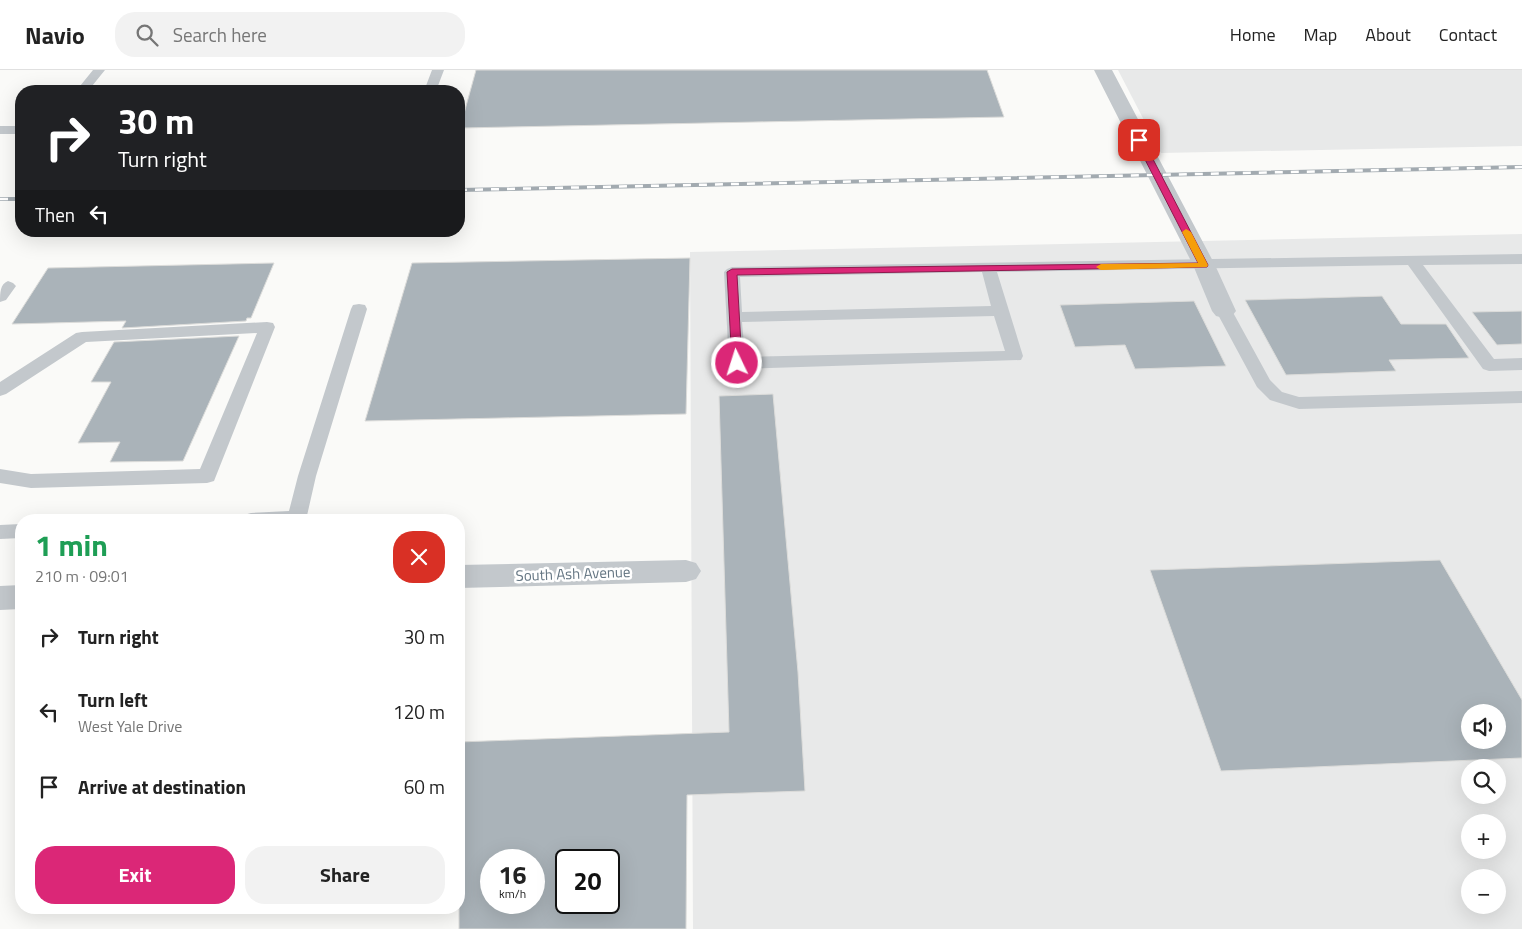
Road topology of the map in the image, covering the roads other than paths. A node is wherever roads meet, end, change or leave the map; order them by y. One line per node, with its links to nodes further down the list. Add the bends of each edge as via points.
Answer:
1 (99, 70): 4 (lane)
2 (438, 70): 5 (lane)
3 (1103, 70): 10 (street)
4 (87, 85)
5 (432, 85)
6 (0, 130): 7 (lane)
7 (15, 130)
8 (1522, 259): 9 (lane)
9 (1412, 261): 10 (lane); 16 (lane, via 1489,365)
10 (1204, 265): 11 (lane); 14 (street)
11 (989, 269): 13 (lane); 15 (lane, via 732,272)
12 (359, 309): 20 (lane, via 306,476)
13 (1000, 311): 15 (lane); 15 (lane, via 1015,356 737,363)
14 (1224, 311): 18 (lane, via 1263,383 1276,396 1298,403)
15 (734, 317)
16 (1522, 364)
17 (0, 390): 19 (lane, via 82,337 267,327 207,476 31,481)
18 (1522, 397)
19 (0, 476)
20 (297, 514)
21 (15, 531): 22 (lane)
22 (0, 532)
23 (686, 571): 24 (street, South Ash Avenue)
24 (465, 577)
25 (15, 597): 26 (street)
26 (0, 598)

